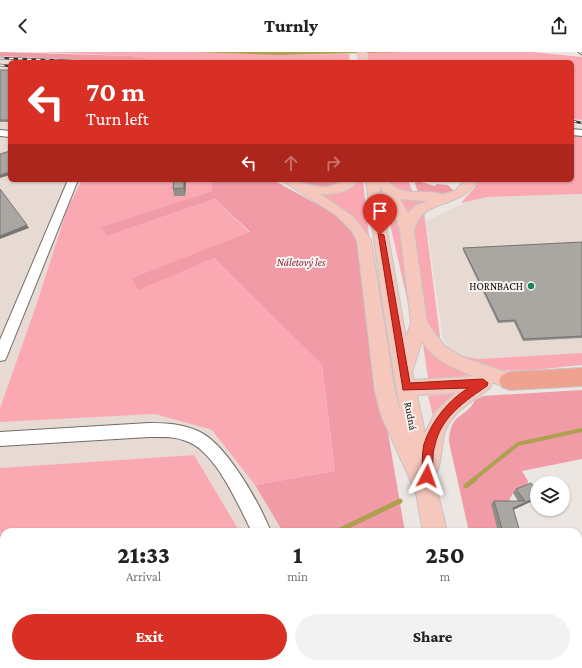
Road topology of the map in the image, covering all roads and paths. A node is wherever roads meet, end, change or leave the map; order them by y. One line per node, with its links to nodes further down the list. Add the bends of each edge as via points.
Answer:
1 (72, 182): 10 (street)
2 (290, 182): 3 (main road, via 323,190 341,188); 16 (main road, via 343,214 354,224 364,240 385,392 391,415)
3 (350, 182)
4 (372, 182): 12 (main road, Rudná, via 383,260)
5 (470, 182): 7 (main road, via 465,189)
6 (385, 183): 7 (main road, via 398,194 410,197); 8 (main road, via 400,209)
7 (451, 197): 8 (main road, via 419,210 412,217)
8 (407, 231): 9 (main road)
9 (419, 323): 12 (main road); 13 (main road, via 430,340 449,358 466,367)
10 (0, 356)
11 (582, 377): 13 (highway)
12 (405, 380): 14 (main road); 16 (main road, Rudná)
13 (510, 381): 14 (main road)
14 (483, 383): 16 (main road, via 457,400 441,419 429,445)
15 (0, 439): 17 (street, via 156,430 187,434 200,439 215,453)
16 (426, 491): 18 (main road, Rudná)
17 (260, 528)
18 (434, 528)

